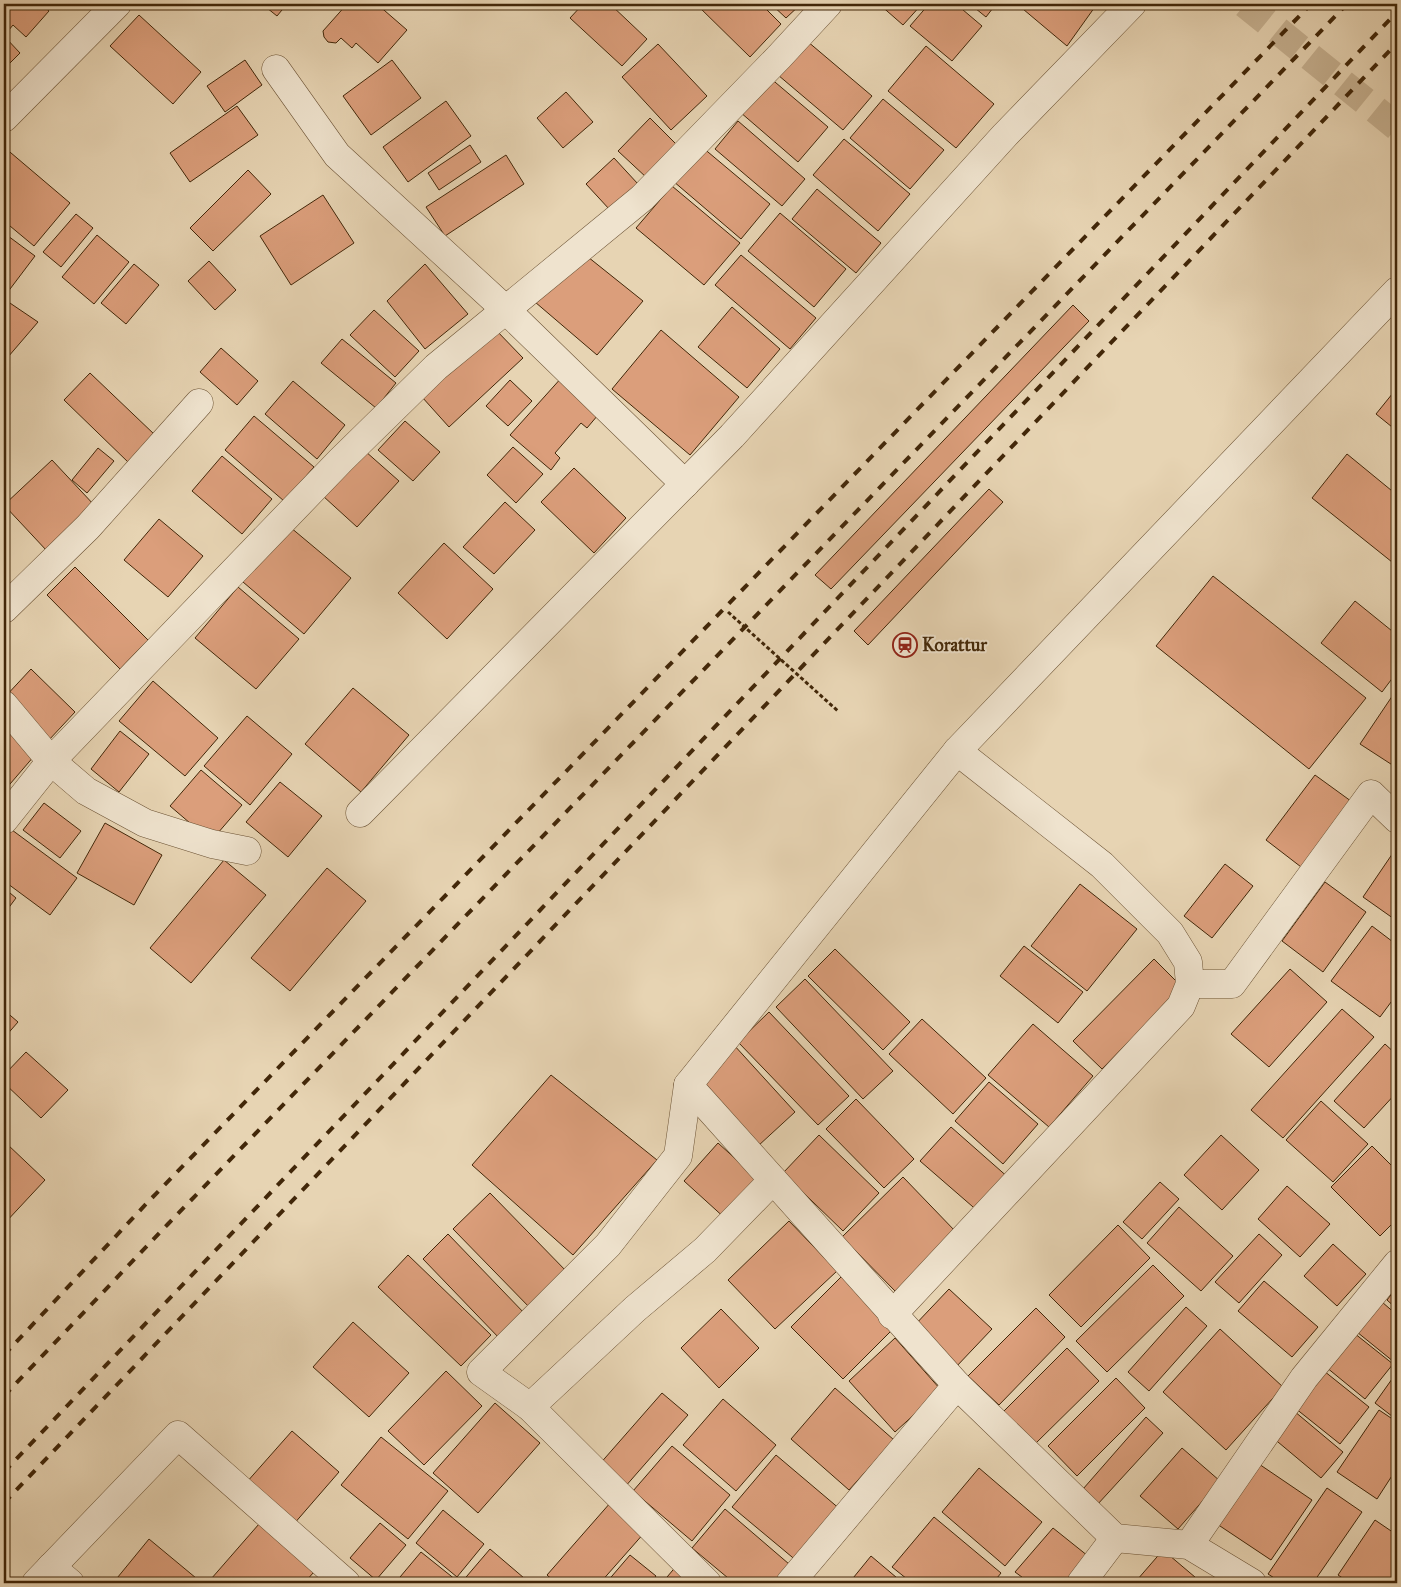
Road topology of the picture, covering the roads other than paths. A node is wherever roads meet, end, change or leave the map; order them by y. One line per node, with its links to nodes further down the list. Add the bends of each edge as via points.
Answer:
1 (117, 4): 5 (street)
2 (828, 4): 7 (street, via 642,198)
3 (1132, 4): 9 (street, via 1005,135)
4 (276, 69): 7 (street, via 337,155)
5 (4, 118)
6 (1397, 291): 12 (street)
7 (506, 310): 9 (street); 13 (street, via 436,367 340,460)
8 (199, 403): 10 (street, via 88,527)
9 (685, 484): 14 (street)
10 (4, 609)
11 (4, 705): 13 (street)
12 (957, 751): 18 (street, via 1102,865 1170,933 1188,962); 19 (street)
13 (51, 761): 16 (street); 17 (street, via 86,791 145,823 212,844)
14 (360, 813)
15 (1397, 819): 18 (street, via 1371,794 1232,984)
16 (4, 820)
17 (247, 851)
18 (1190, 984): 22 (street, via 1181,1006)
19 (688, 1085): 20 (street); 24 (street, via 678,1156 608,1245 481,1372)
20 (773, 1180): 22 (street); 24 (street, via 705,1250 635,1309)
21 (1397, 1264): 26 (street, via 1304,1378)
22 (892, 1315): 23 (street)
23 (957, 1386): 25 (street); 30 (street)
24 (530, 1407): 29 (street)
25 (1115, 1538): 26 (street); 31 (street)
26 (1189, 1545): 32 (street)
27 (52, 1578): 28 (street, via 178,1435)
28 (346, 1583)
29 (707, 1583)
30 (790, 1583)
31 (1081, 1583)
32 (1252, 1583)

